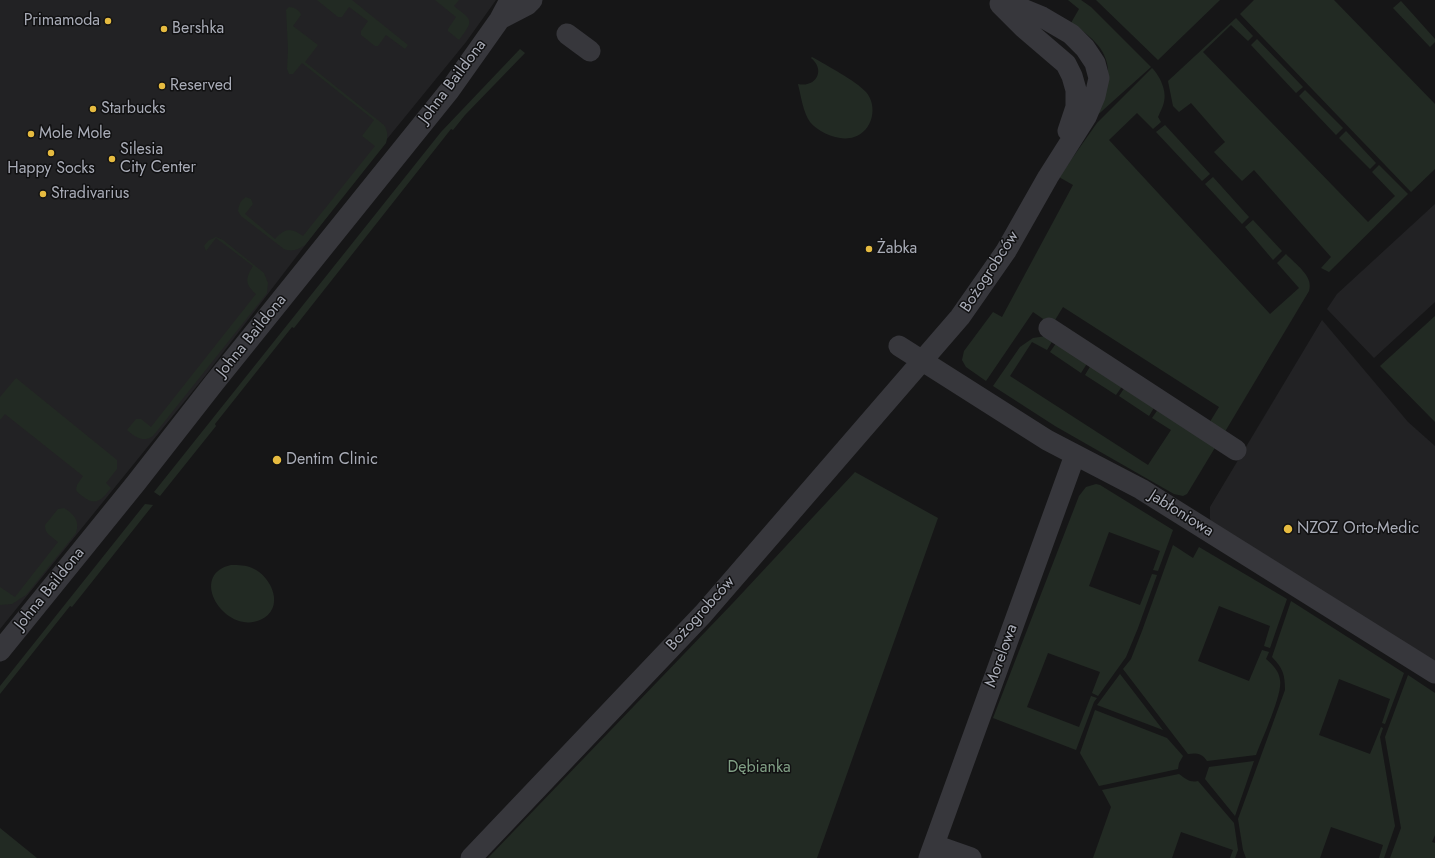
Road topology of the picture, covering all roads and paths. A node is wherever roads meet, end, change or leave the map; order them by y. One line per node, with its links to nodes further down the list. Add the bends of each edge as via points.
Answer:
1 (510, 0): 5 (street, Johna Baildona)
2 (532, 0): 5 (street, Johna Baildona)
3 (996, 0): 8 (street, Bożogrobców, via 1066,64 1072,76 1076,90 1076,107)
4 (1001, 0): 8 (street, Bożogrobców, via 1042,17 1071,34 1095,63 1099,78 1086,117)
5 (500, 20): 14 (street, Johna Baildona, via 445,96)
6 (567, 34): 7 (street)
7 (590, 51)
8 (1048, 177): 11 (street, Bożogrobców, via 1006,250 960,317)
9 (1049, 328): 12 (street)
10 (899, 346): 11 (street)
11 (923, 361): 13 (street, Jabłoniowa); 17 (street, Bożogrobców, via 703,614)
12 (1236, 450)
13 (1075, 455): 15 (street, Jabłoniowa, via 1141,489); 16 (street, Morelowa)
14 (0, 651)
15 (1435, 672)
16 (931, 851): 18 (street)
17 (471, 858)
18 (970, 858)

